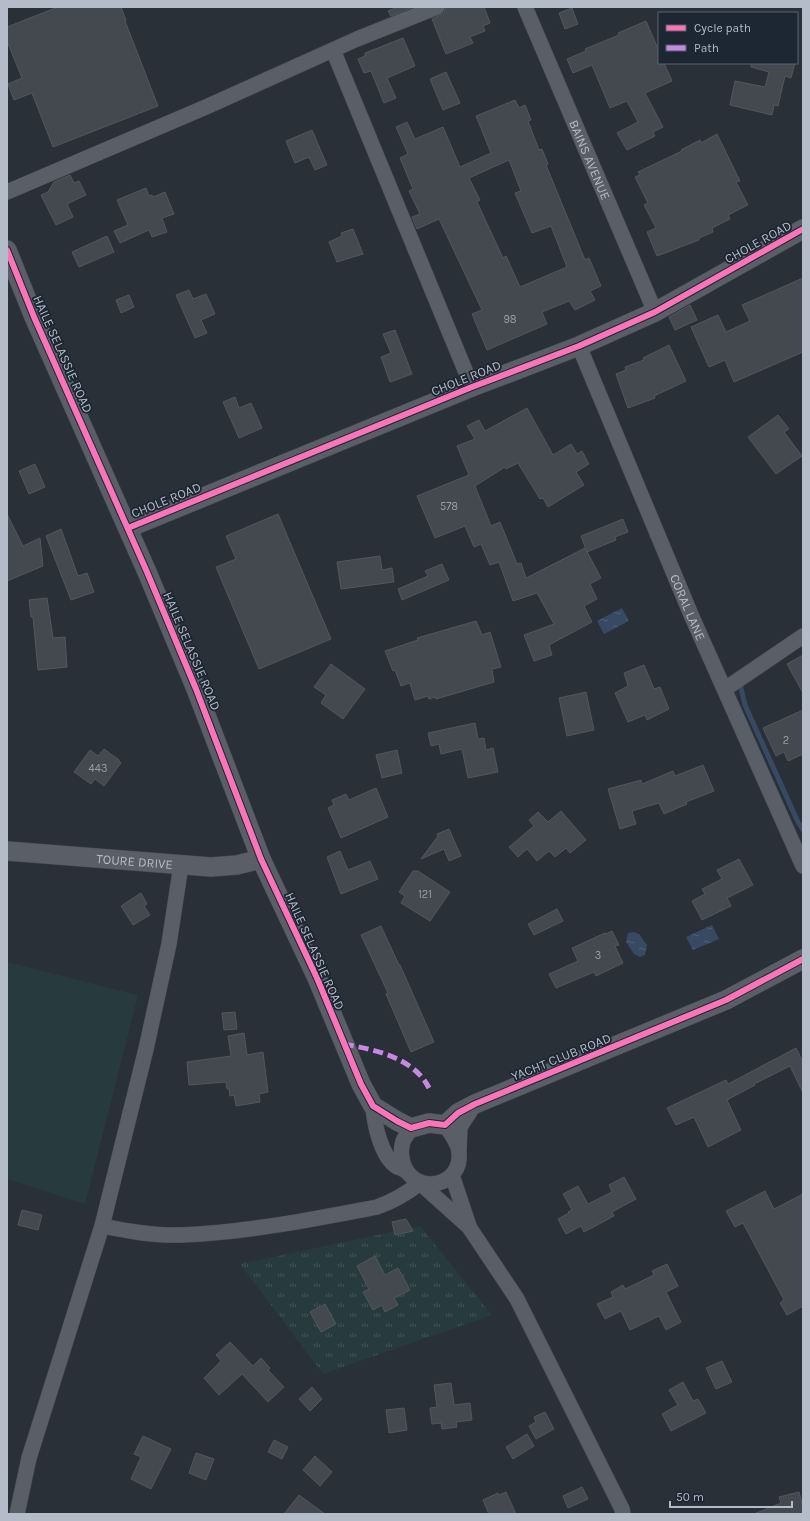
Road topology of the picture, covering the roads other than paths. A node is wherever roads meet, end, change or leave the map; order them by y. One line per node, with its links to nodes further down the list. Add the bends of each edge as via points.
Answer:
1 (436, 7): 3 (street)
2 (525, 7): 7 (street, BAINS AVENUE)
3 (333, 50): 4 (street); 9 (street)
4 (7, 192)
5 (803, 229): 7 (street, CHOLE ROAD)
6 (7, 250): 10 (street, HAILE SELASSIE ROAD)
7 (655, 312): 8 (street, CHOLE ROAD)
8 (579, 346): 9 (street, CHOLE ROAD); 12 (street, CORAL LANE, via 692,617)
9 (472, 387): 10 (street, CHOLE ROAD)
10 (128, 528): 14 (street, HAILE SELASSIE ROAD, via 206,712)
11 (803, 636): 12 (street)
12 (725, 689): 16 (street, CORAL LANE)
13 (7, 851): 15 (street, TOURE DRIVE)
14 (261, 859): 15 (street, TOURE DRIVE, via 236,865); 19 (street, HAILE SELASSIE ROAD, via 317,978)
15 (181, 866): 26 (street, via 169,944 146,1049)
16 (803, 866)
17 (803, 959): 18 (street, YACHT CLUB ROAD, via 726,1000)
18 (475, 1104): 20 (street, YACHT CLUB ROAD, via 458,1112); 22 (street, via 460,1127)
19 (372, 1106): 21 (street); 23 (street, via 374,1123 387,1156 396,1166)
20 (444, 1125): 21 (street, via 429,1123); 22 (street)
21 (411, 1128): 23 (street, via 403,1142 401,1156)
22 (459, 1151): 24 (street, via 459,1164)
23 (406, 1171): 25 (street)
24 (452, 1175): 25 (street, via 443,1182); 27 (street)
25 (420, 1182): 26 (street, via 406,1194 377,1207 257,1227 180,1235 141,1234); 27 (street)
26 (102, 1226): 28 (street, via 29,1458)
27 (469, 1227): 29 (street, via 517,1299)
28 (17, 1514)
29 (623, 1514)

